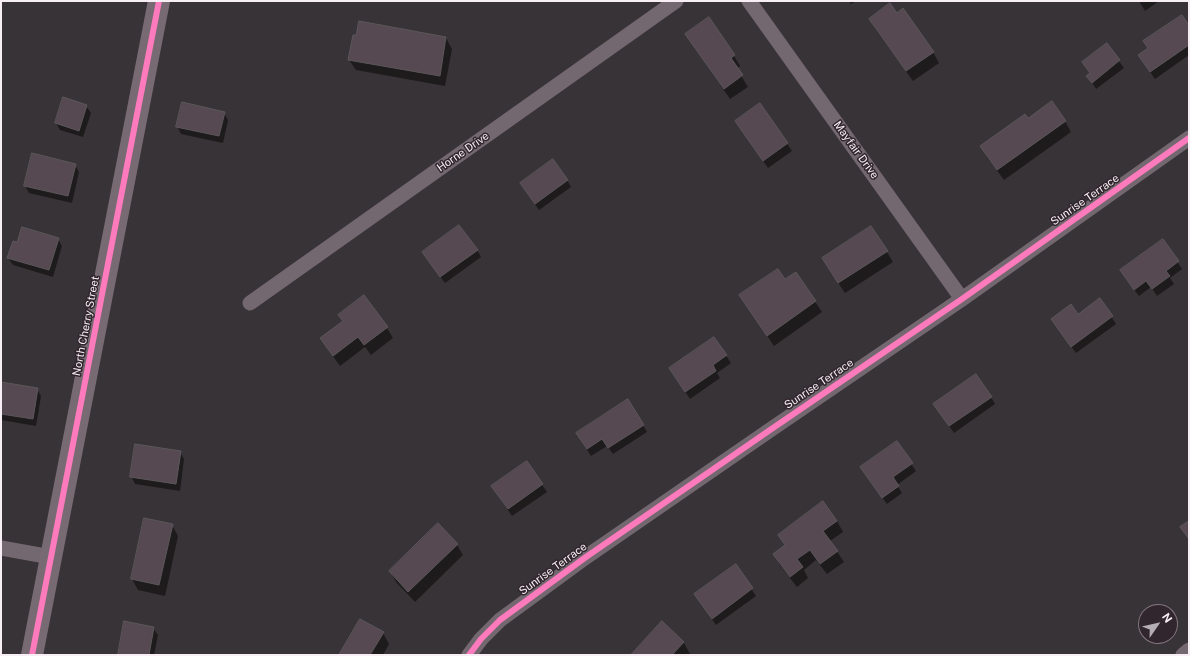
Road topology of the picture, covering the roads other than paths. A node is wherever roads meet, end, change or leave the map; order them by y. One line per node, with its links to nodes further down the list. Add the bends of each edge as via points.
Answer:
1 (159, 1): 8 (street, North Cherry Street)
2 (676, 1): 6 (street, Horne Drive)
3 (749, 1): 5 (street, Mayfair Drive)
4 (1189, 138): 5 (street, Sunrise Terrace)
5 (962, 299): 11 (street, Sunrise Terrace, via 586,556 500,620)
6 (250, 303)
7 (1, 548): 8 (street)
8 (51, 557): 10 (street, North Cherry Street)
9 (1189, 650): 12 (street)
10 (32, 655)
11 (468, 655)
12 (1183, 655)

